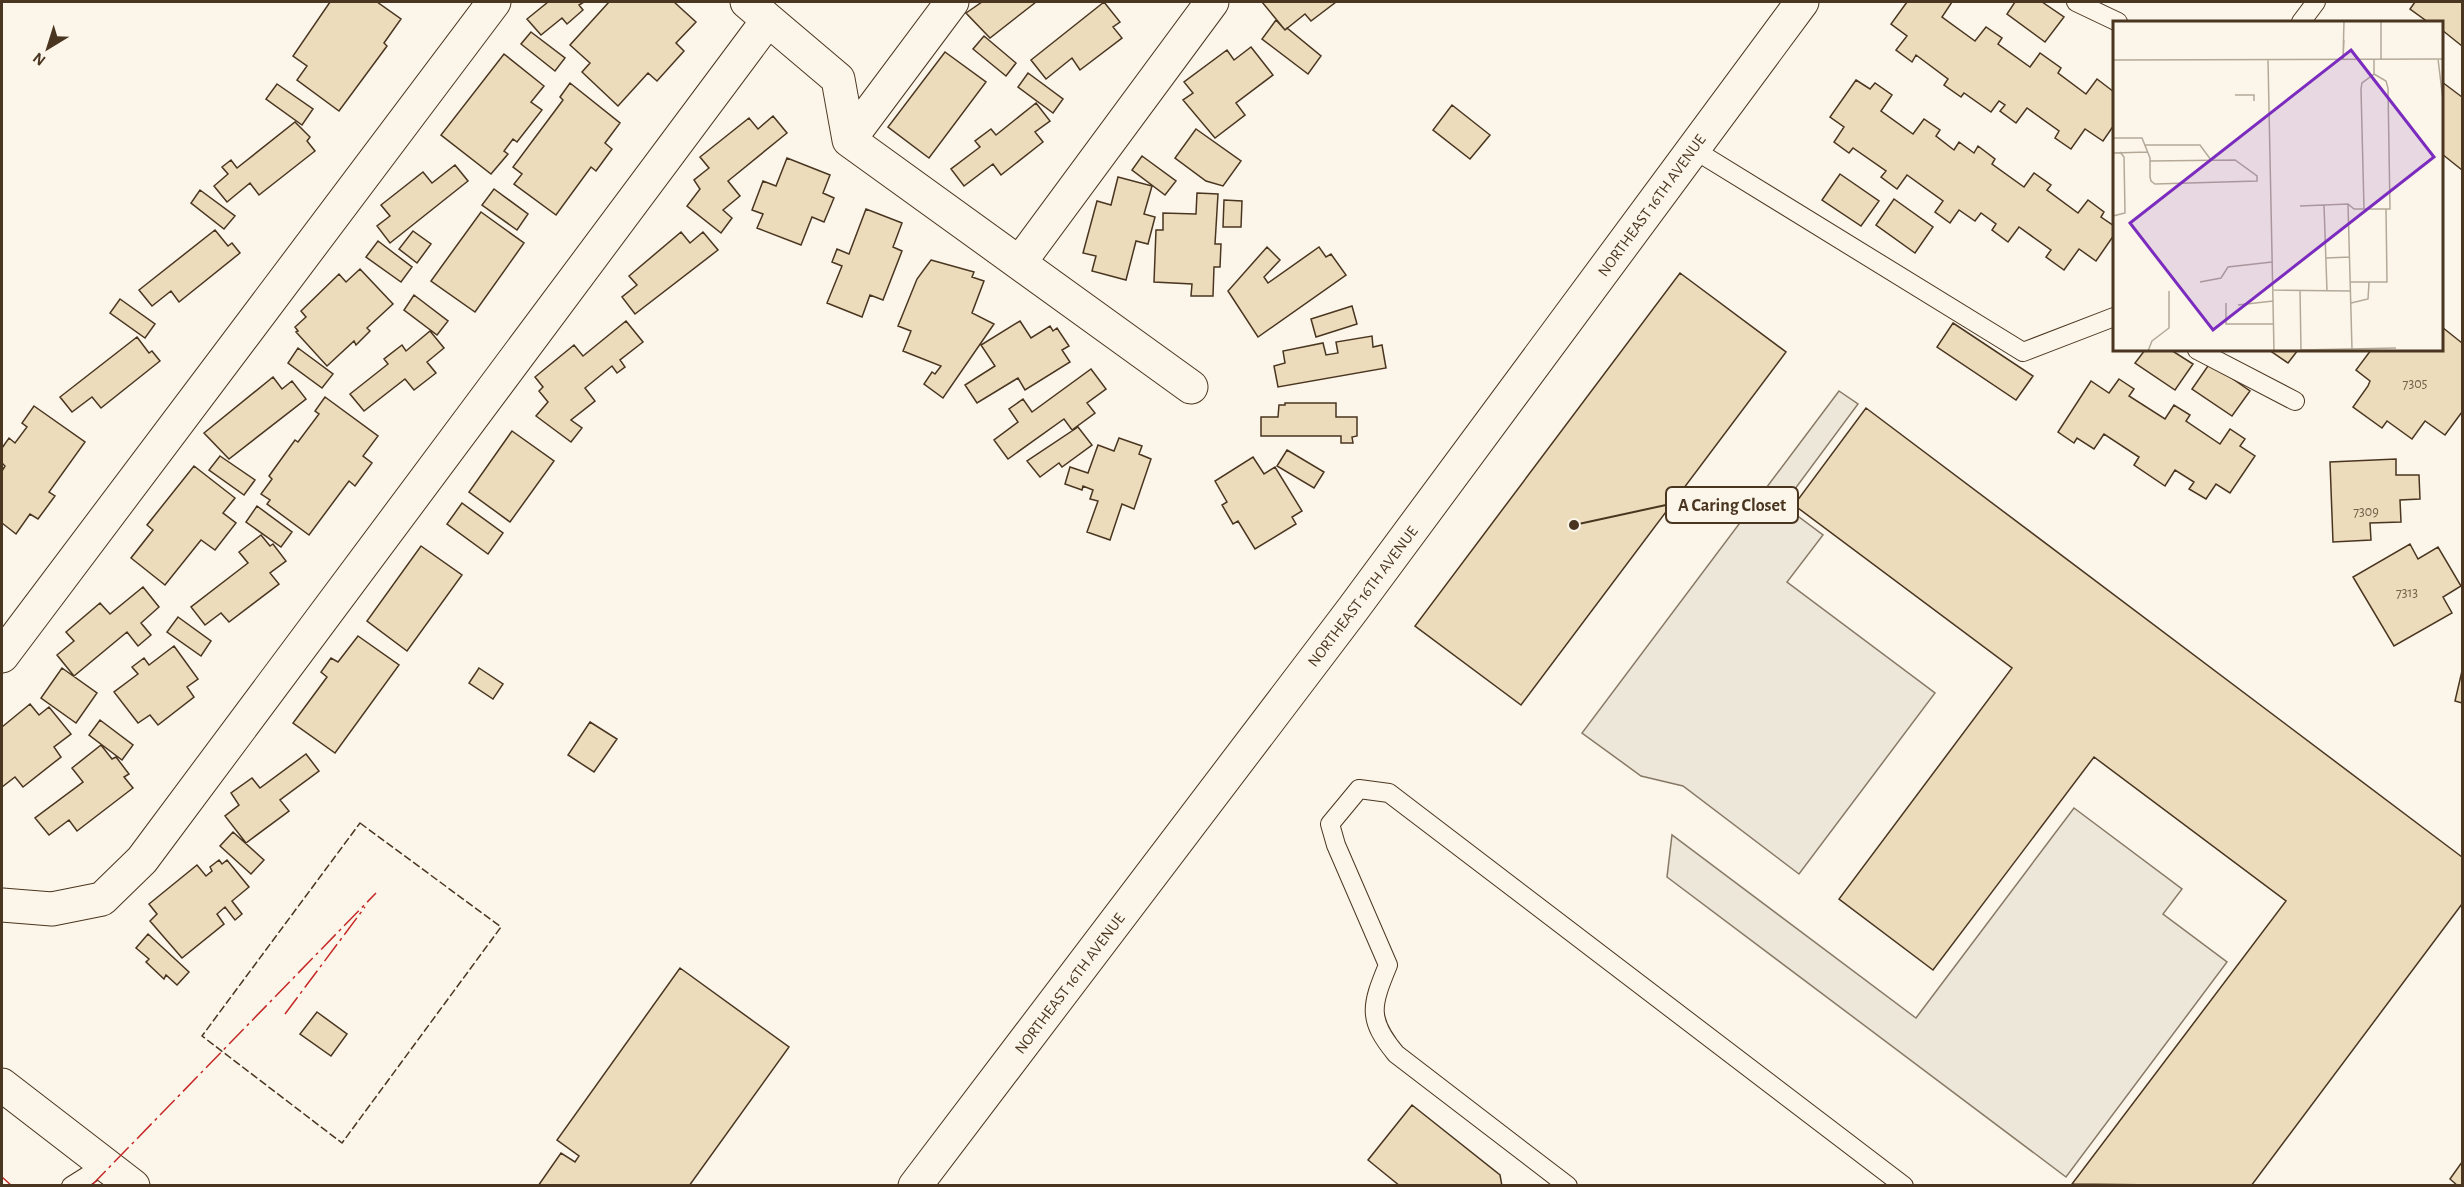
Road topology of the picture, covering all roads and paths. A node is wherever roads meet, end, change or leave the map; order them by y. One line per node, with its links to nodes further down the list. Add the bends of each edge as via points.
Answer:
1 (494, 2): 17 (street)
2 (952, 2): 10 (street)
3 (1212, 2): 12 (street)
4 (1803, 2): 11 (street, NORTHEAST 16TH AVENUE)
5 (2076, 2): 8 (lane)
6 (2316, 2): 9 (lane)
7 (757, 11): 10 (street, via 838,79); 18 (street, via 142,860 102,899 51,909)
8 (2116, 21)
9 (2302, 21)
10 (849, 140): 12 (street)
11 (1693, 149): 13 (lane, via 2023,352); 24 (street, NORTHEAST 16TH AVENUE, via 1346,618)
12 (1020, 262): 15 (street)
13 (2113, 318)
14 (2199, 351): 16 (lane)
15 (1191, 387)
16 (2295, 401)
17 (2, 656)
18 (2, 905)
19 (2, 1085): 20 (street)
20 (101, 1175): 22 (lane); 23 (street)
21 (1562, 1184): 25 (lane, via 1396,1054 1380,1035 1373,1015 1388,965 1330,824 1359,789 1389,793)
22 (70, 1185)
23 (133, 1185)
24 (915, 1185)
25 (1904, 1185)

